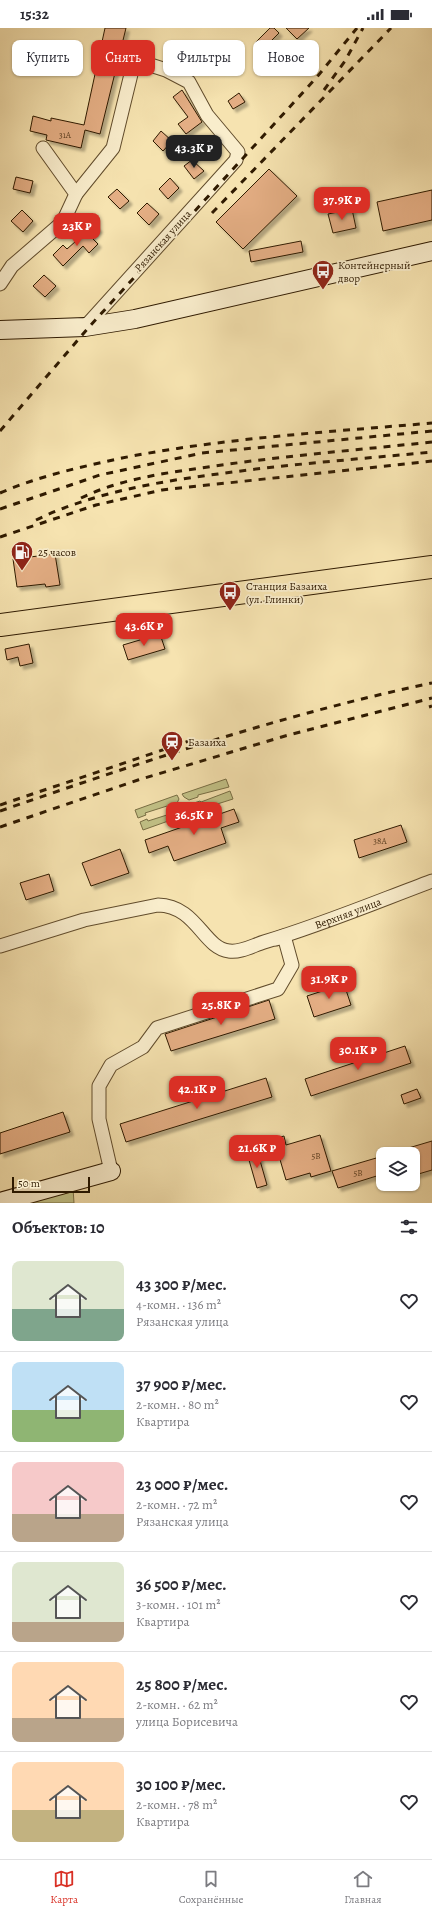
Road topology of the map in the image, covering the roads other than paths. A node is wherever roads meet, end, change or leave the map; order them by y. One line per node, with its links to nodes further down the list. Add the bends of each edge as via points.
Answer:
1 (43, 148): 2 (street)
2 (76, 194): 4 (street, via 63,222 12,266); 5 (street, Рязанская улица, via 113,148 133,66 138,61 166,70 189,82 207,115 238,152 236,160)
3 (432, 251): 5 (street, via 135,319)
4 (0, 284)
5 (85, 328): 6 (street)
6 (0, 330)
7 (432, 567): 8 (highway)
8 (0, 625)
9 (432, 881): 10 (street, Верхняя улица)
10 (284, 936): 11 (street, Верхняя улица, via 230,952 219,948 184,912 170,905 158,905 84,920); 12 (street, via 292,965 278,989 157,1028 143,1046 111,1065 100,1086 99,1119)
11 (0, 946)
12 (111, 1171): 13 (street)
13 (0, 1202)

